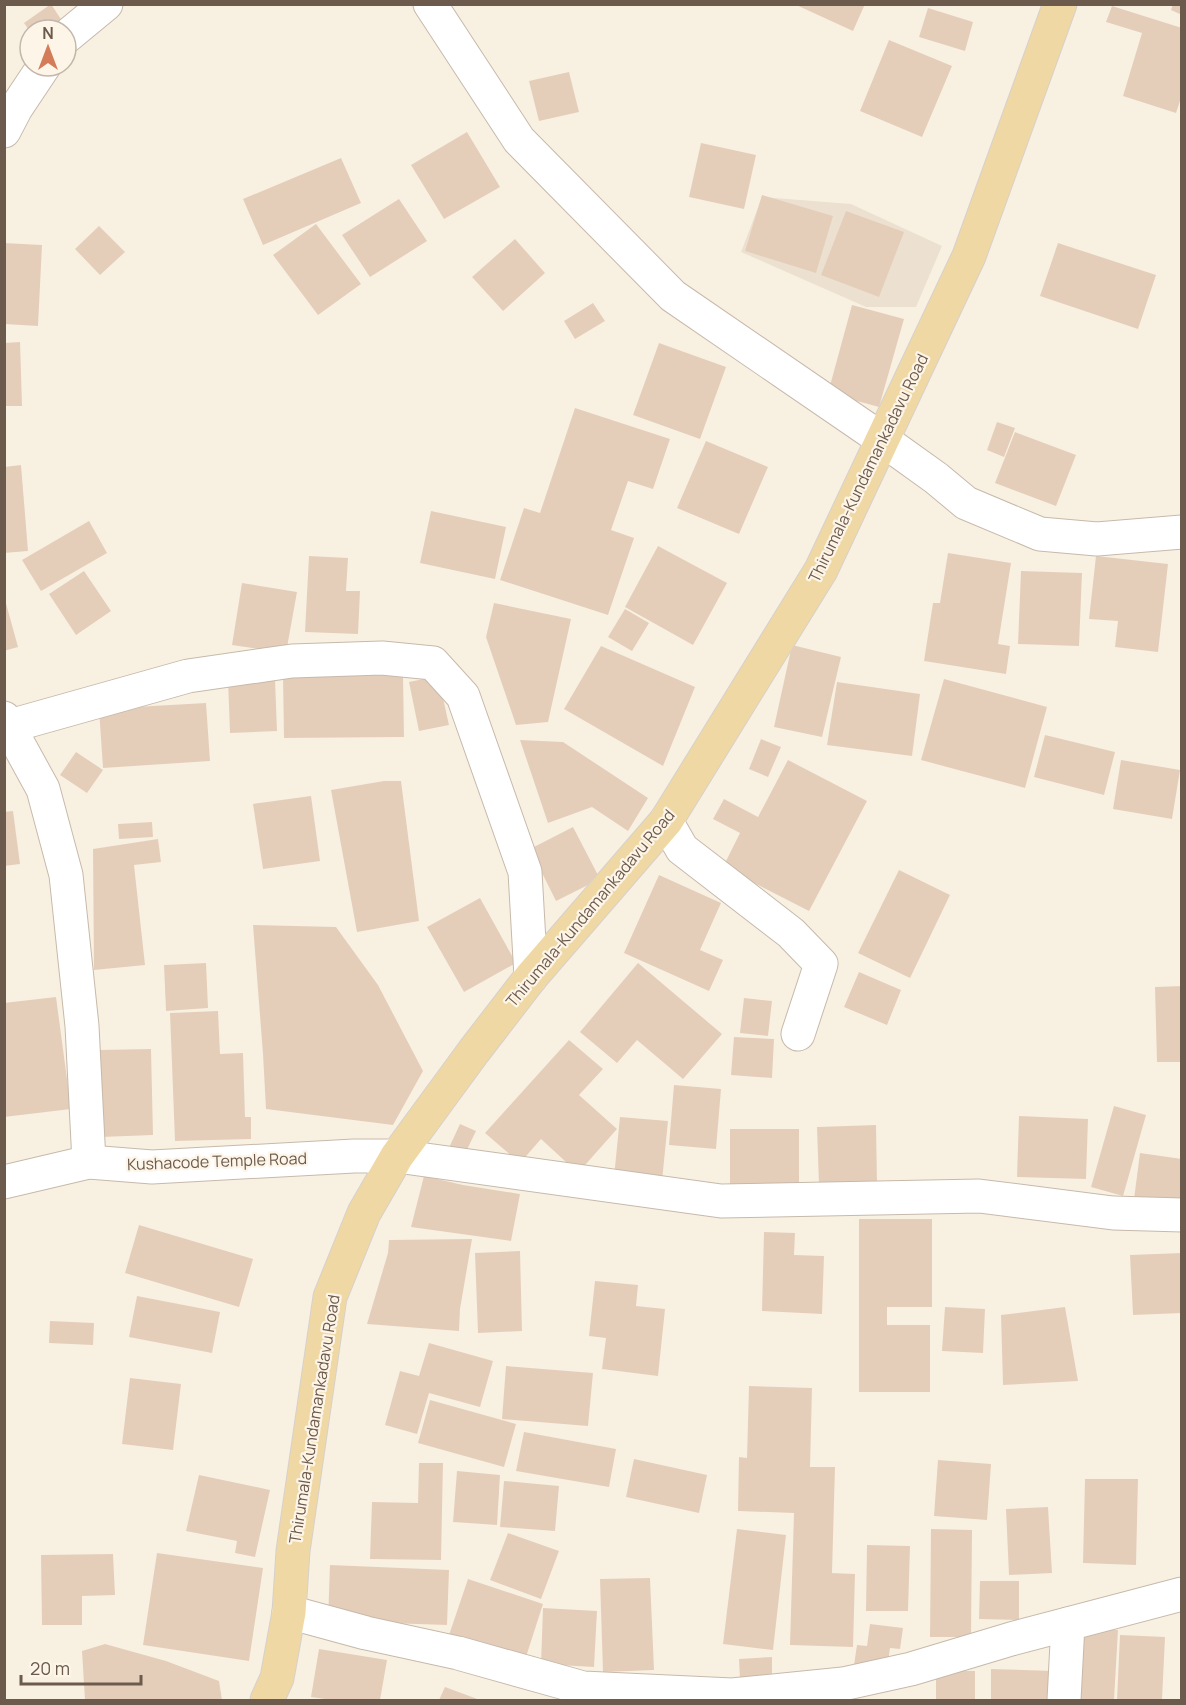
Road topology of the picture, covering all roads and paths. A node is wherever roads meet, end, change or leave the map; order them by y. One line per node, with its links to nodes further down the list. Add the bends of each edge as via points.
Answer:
1 (106, 4): 4 (street)
2 (430, 4): 7 (street, via 519,140 673,296)
3 (1060, 4): 7 (main road, Thirumala-Kundamankadavu Road, via 969,256)
4 (78, 27)
5 (36, 78): 6 (street)
6 (4, 131)
7 (883, 440): 8 (street, via 966,503 1040,534 1097,539); 10 (main road, Thirumala-Kundamankadavu Road, via 821,570)
8 (1182, 532)
9 (7, 722): 11 (street, via 188,676 292,662 382,658 433,663 463,696 525,872); 14 (street, via 43,789 66,875 82,1026)
10 (666, 821): 11 (main road, Thirumala-Kundamankadavu Road); 12 (street, via 682,849 791,933 821,964)
11 (531, 977): 13 (main road, Thirumala-Kundamankadavu Road)
12 (798, 1034)
13 (397, 1156): 14 (street, Kushacode Temple Road, via 152,1167); 16 (street, Kushacode Temple Road, via 721,1201 980,1196 1113,1213); 18 (main road, Thirumala-Kundamankadavu Road, via 364,1213 330,1297 293,1551)
14 (89, 1162): 15 (street, Kushacode Temple Road)
15 (4, 1182)
16 (1182, 1215)
17 (1182, 1594): 19 (street)
18 (289, 1612): 20 (street, via 583,1688 732,1695); 21 (main road, Thirumala-Kundamankadavu Road, via 277,1678)
19 (1068, 1624): 20 (street); 22 (street)
20 (841, 1692)
21 (267, 1701)
22 (1064, 1701)

